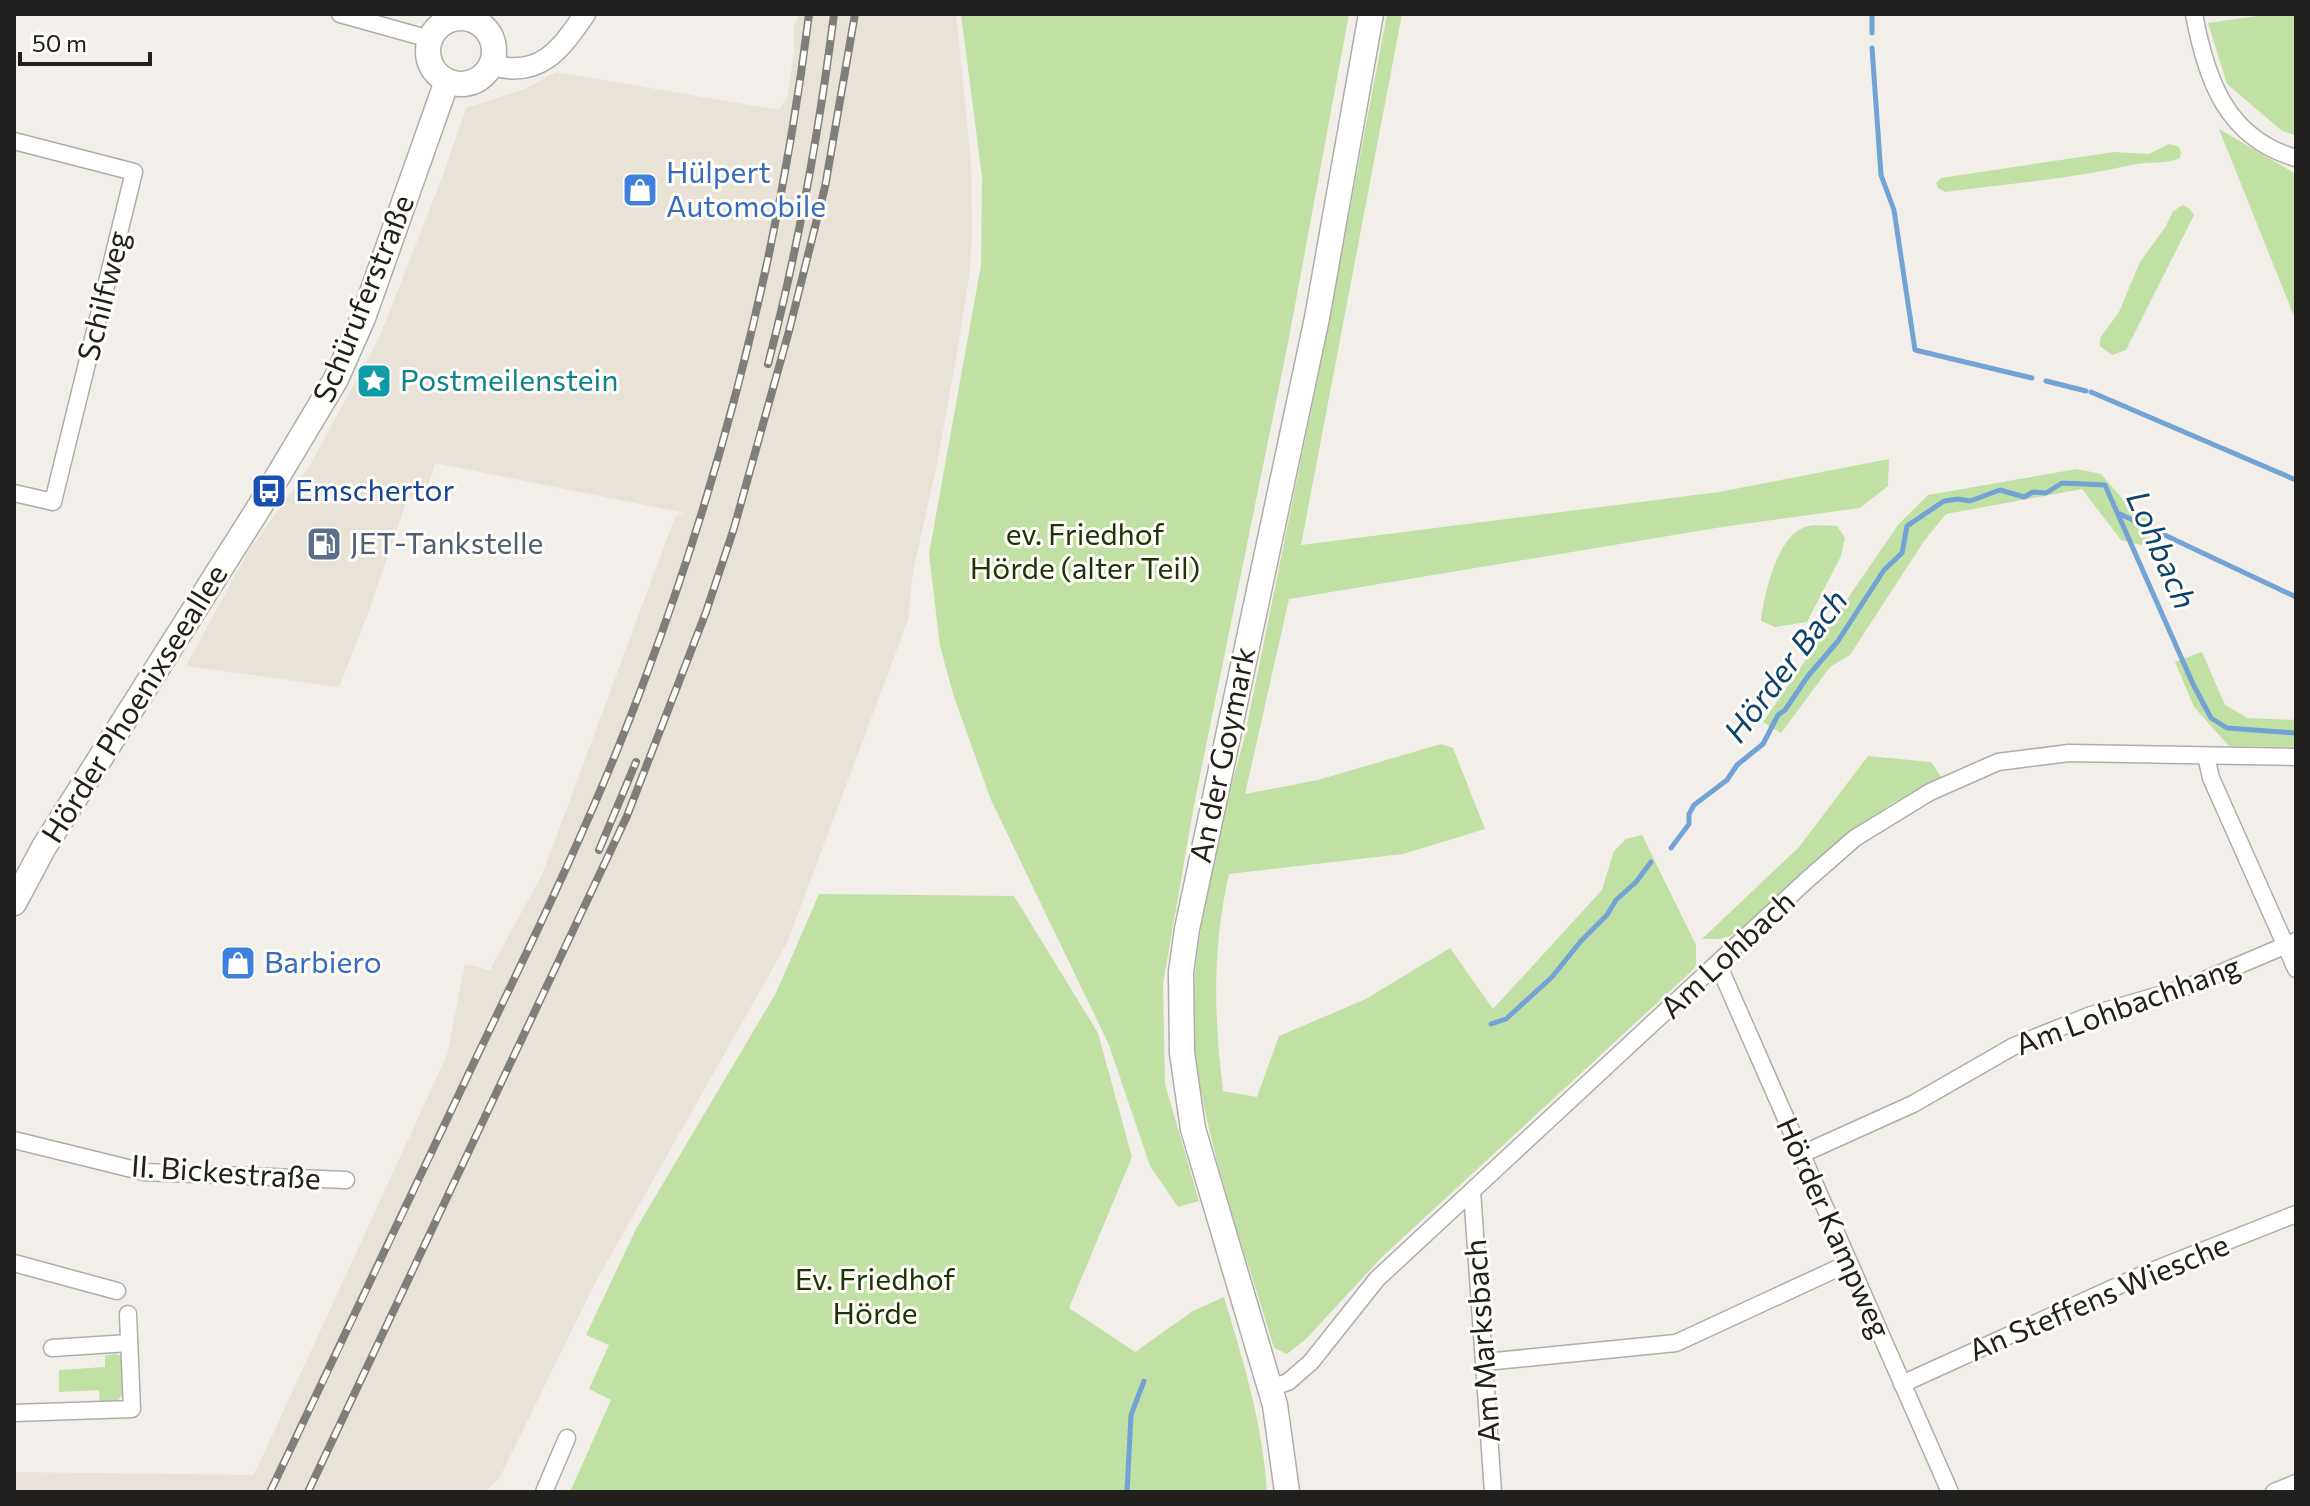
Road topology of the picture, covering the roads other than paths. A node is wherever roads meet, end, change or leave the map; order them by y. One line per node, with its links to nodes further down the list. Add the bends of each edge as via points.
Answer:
1 (340, 14): 6 (street)
2 (585, 14): 7 (street, via 547,60 517,69)
3 (1371, 14): 32 (main road, An der Goymark, via 1317,318 1181,972 1182,1053 1193,1129)
4 (2194, 14): 10 (street, via 2215,92 2237,125)
5 (465, 16): 6 (main road, via 443,22); 7 (main road, via 490,34)
6 (430, 39): 8 (main road, via 432,68)
7 (492, 65): 8 (main road, via 468,84)
8 (447, 81): 12 (main road, Schüruferstraße, via 354,339 315,417)
9 (14, 141): 11 (street, Schilfweg, via 134,172 53,502)
10 (2296, 158)
11 (14, 493)
12 (260, 506): 15 (main road, Hörder Phoenixseeallee)
13 (2206, 756): 14 (street, Am Lohbach); 16 (street, via 2211,778); 17 (street, Am Lohbach, via 2069,753 1998,762 1930,792 1855,838)
14 (2296, 757)
15 (14, 903)
16 (2291, 944): 18 (street); 20 (street, Am Lohbachhang, via 2190,986 2091,1015 2014,1046 1913,1104)
17 (1718, 964): 20 (street, Hörder Kampweg); 22 (street, Am Lohbach)
18 (2296, 969)
19 (14, 1140): 21 (street, II. Bickestraße, via 144,1172)
20 (1800, 1155): 25 (street, Hörder Kampweg)
21 (346, 1180)
22 (1472, 1191): 30 (street, Am Marksbach); 32 (street, Am Lohbach, via 1377,1279 1311,1362 1288,1382)
23 (2296, 1214): 31 (street, An Steffens Wiesche, via 2144,1274)
24 (14, 1263): 26 (street)
25 (1849, 1263): 30 (street, via 1676,1343); 31 (street, Hörder Kampweg)
26 (117, 1291)
27 (128, 1314): 28 (street)
28 (129, 1343): 29 (street); 33 (street, via 132,1409)
29 (52, 1348)
30 (1485, 1362): 38 (street, Am Marksbach)
31 (1902, 1384): 39 (street, Hörder Kampweg)
32 (1270, 1388): 37 (main road, An der Goymark)
33 (14, 1413)
34 (567, 1438): 36 (street)
35 (2296, 1483): 40 (street)
36 (544, 1492)
37 (1287, 1492)
38 (1493, 1492)
39 (1950, 1492)
40 (2274, 1492)

